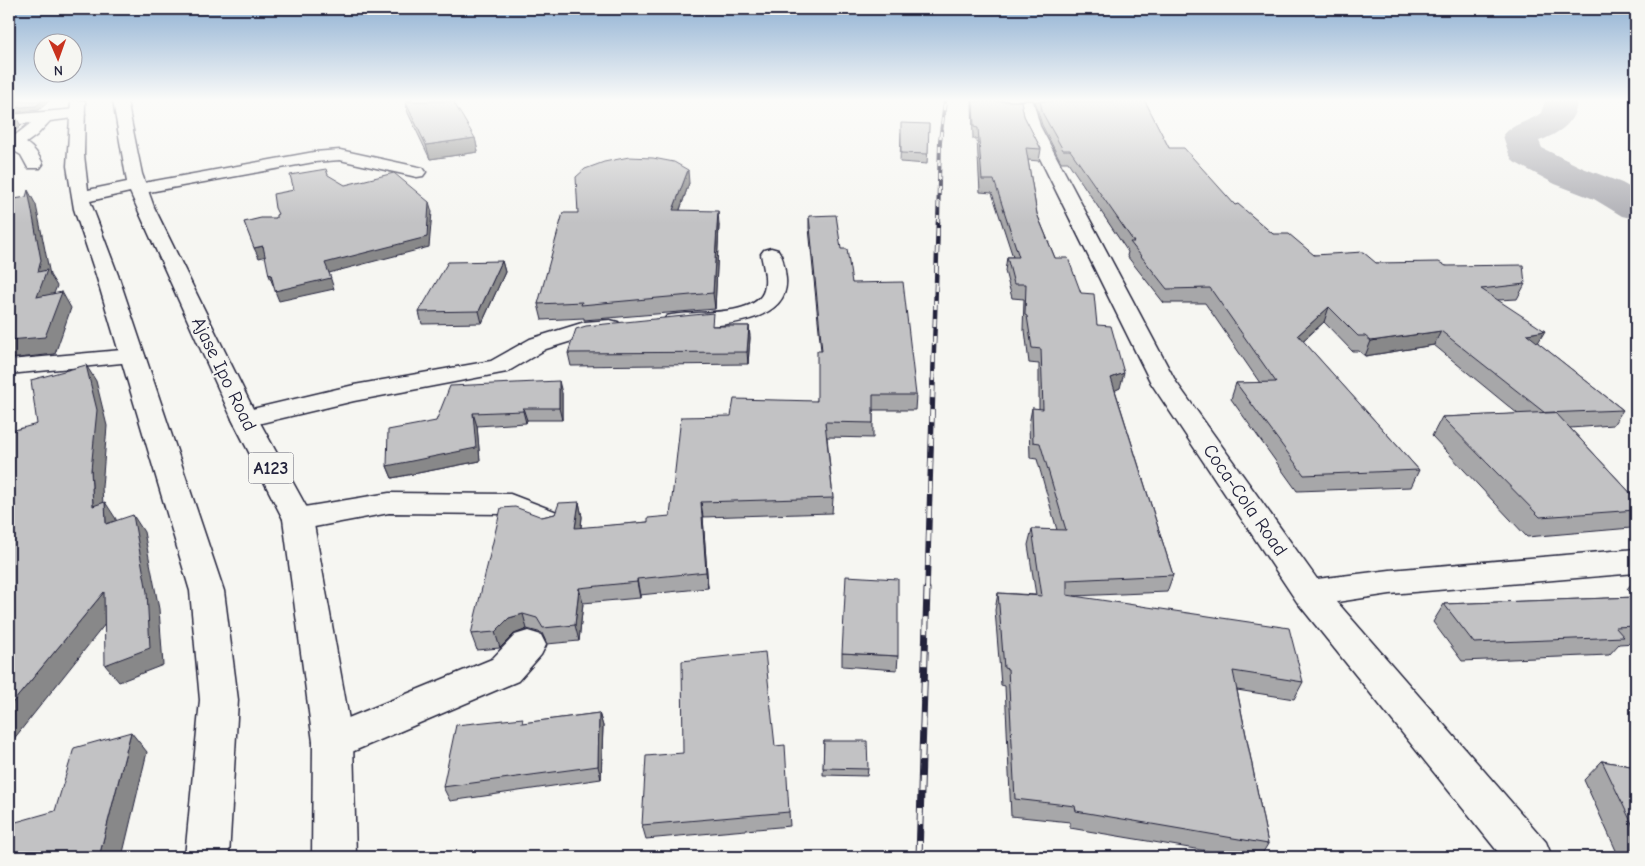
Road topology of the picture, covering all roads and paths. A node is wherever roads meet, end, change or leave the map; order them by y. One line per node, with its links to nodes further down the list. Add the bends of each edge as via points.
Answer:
1 (18, 141): 5 (main road, via 14,144 32,155)
2 (76, 141): 8 (main road)
3 (127, 141): 7 (main road, Ajase Ipo Road / A123)
4 (1040, 141): 16 (main road, Coca-Cola Road, via 1164,383)
5 (34, 164)
6 (417, 172): 7 (main road, via 340,155)
7 (138, 187): 8 (main road); 12 (main road, Ajase Ipo Road / A123, via 144,207)
8 (81, 197): 10 (main road)
9 (771, 254): 12 (main road, via 774,293 766,305 747,314 585,330 538,344 498,367 354,393)
10 (133, 356): 11 (main road); 19 (main road, via 207,590 219,700)
11 (9, 367)
12 (245, 419): 13 (main road, Ajase Ipo Road / A123)
13 (298, 519): 14 (main road, via 398,503 510,504); 18 (main road, Ajase Ipo Road / A123)
14 (546, 520)
15 (1636, 560): 16 (main road, via 1390,582)
16 (1309, 593): 21 (main road, Coca-Cola Road)
17 (528, 645): 18 (main road, via 506,670)
18 (333, 742): 20 (main road, Ajase Ipo Road / A123)
19 (207, 857)
20 (334, 857)
21 (1530, 857)

